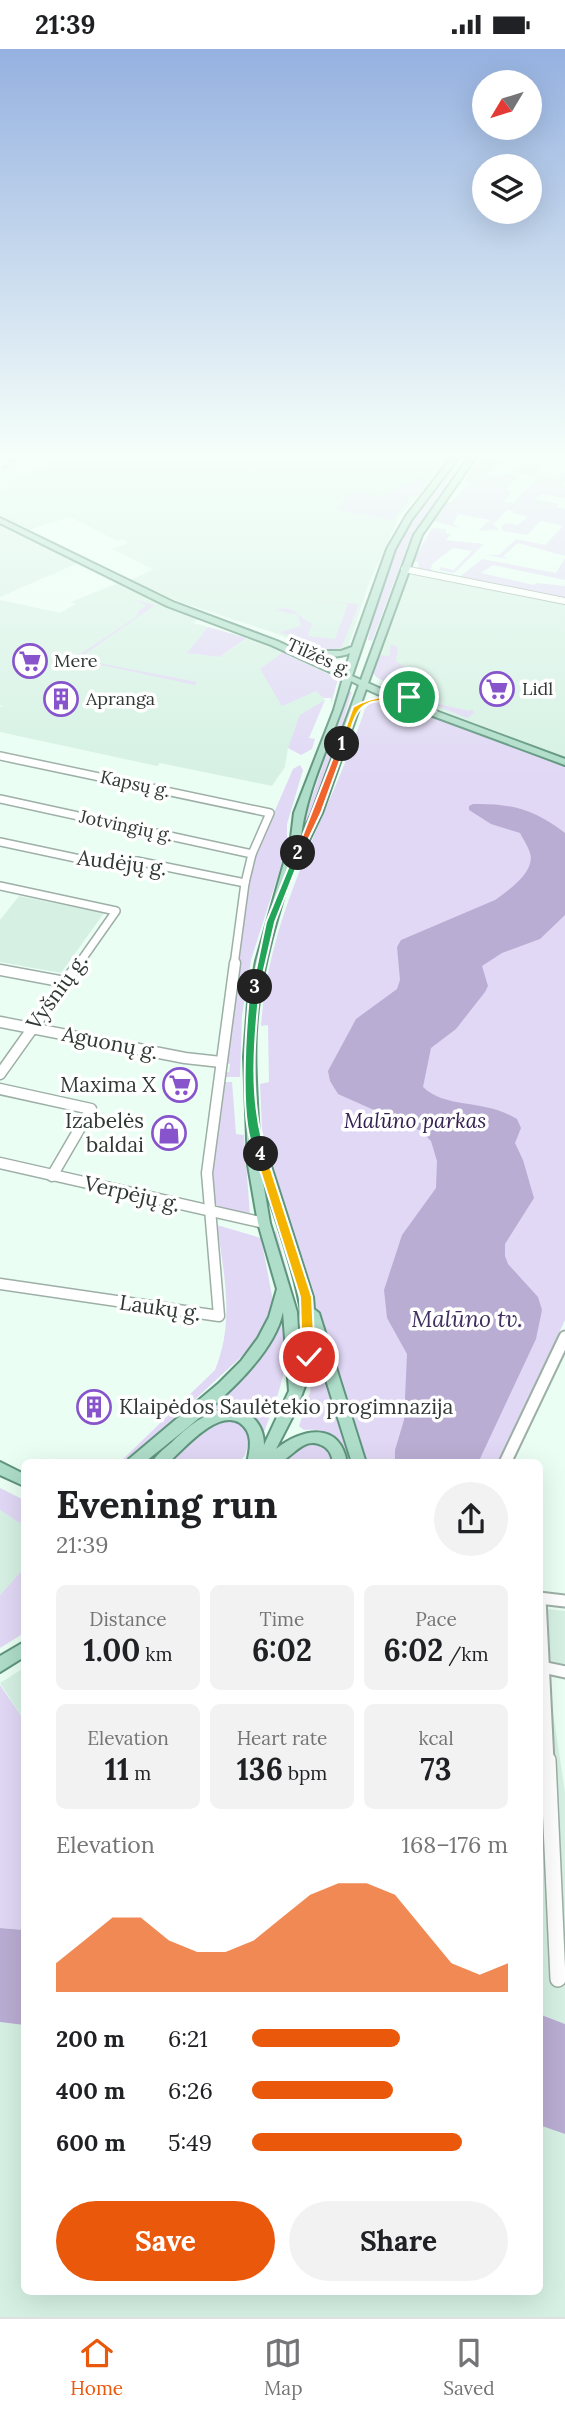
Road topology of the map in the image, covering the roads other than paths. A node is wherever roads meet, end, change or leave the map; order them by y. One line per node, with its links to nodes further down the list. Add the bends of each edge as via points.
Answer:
1 (86, 563): 6 (main road, Tilžės g.)
2 (386, 563): 7 (main road)
3 (407, 563): 4 (main road)
4 (404, 569): 5 (street); 10 (main road)
5 (565, 601)
6 (201, 615): 8 (main road, Tilžės g.); 9 (main road, Tilžės g.)
7 (356, 647): 8 (main road, via 342,654); 9 (main road)
8 (316, 653): 9 (main road, Tilžės g.)
9 (349, 674): 10 (main road, Tilžės g.); 19 (main road, via 299,813)
10 (366, 682): 11 (main road, Tilžės g.); 12 (main road); 13 (main road, Tilžės g.)
11 (398, 700): 12 (main road, via 371,700); 13 (main road, Tilžės g.)
12 (355, 709): 19 (main road, via 317,813)
13 (432, 711): 15 (main road, Tilžės g.)
14 (0, 756): 18 (street, Kapsų g., via 270,813)
15 (565, 762)
16 (0, 799): 18 (street, Jotvingių g.)
17 (0, 842): 20 (street, Audėjų g., via 113,866 137,862)
18 (252, 854): 20 (street)
19 (285, 879): 29 (main road, via 253,1003)
20 (245, 883): 26 (street)
21 (0, 886): 23 (street, Vyšnių g., via 116,911)
22 (0, 970): 23 (street)
23 (65, 982): 25 (street, Vyšnių g.)
24 (0, 1022): 25 (street, Aguonų g.)
25 (31, 1028): 26 (street, Aguonų g.); 27 (street, Vyšnių g.)
26 (221, 1062): 32 (street, via 207,1173)
27 (0, 1074)
28 (0, 1089): 31 (street, via 91,1109)
29 (253, 1131): 33 (main road); 34 (main road)
30 (0, 1163): 31 (street, Verpėjų g.)
31 (52, 1176): 32 (street, Verpėjų g.)
32 (210, 1213): 34 (street, Verpėjų g.); 35 (street, Laukų g., via 219,1316)
33 (284, 1220): 34 (main road); 37 (main road)
34 (264, 1223): 36 (main road)
35 (0, 1284)
36 (282, 1285): 39 (main road, via 294,1337); 40 (main road, via 280,1308 262,1345)
37 (306, 1297): 39 (main road, via 309,1357); 46 (main road)
38 (565, 1336): 47 (street)
39 (296, 1389): 43 (main road)
40 (138, 1459)
41 (164, 1459): 42 (main road, via 208,1420 229,1414 243,1418 256,1431)
42 (255, 1459)
43 (264, 1459)
44 (274, 1459): 45 (main road, via 290,1445 311,1437 328,1441)
45 (339, 1459)
46 (357, 1459)
47 (507, 1459)
48 (0, 1468): 49 (main road)
49 (21, 1478)
50 (543, 1598): 51 (street)
51 (565, 1601)
52 (21, 1651): 53 (main road)
53 (0, 1665)
54 (543, 1667): 55 (street)
55 (565, 1672)
56 (543, 1686): 57 (street)
57 (558, 1979)

